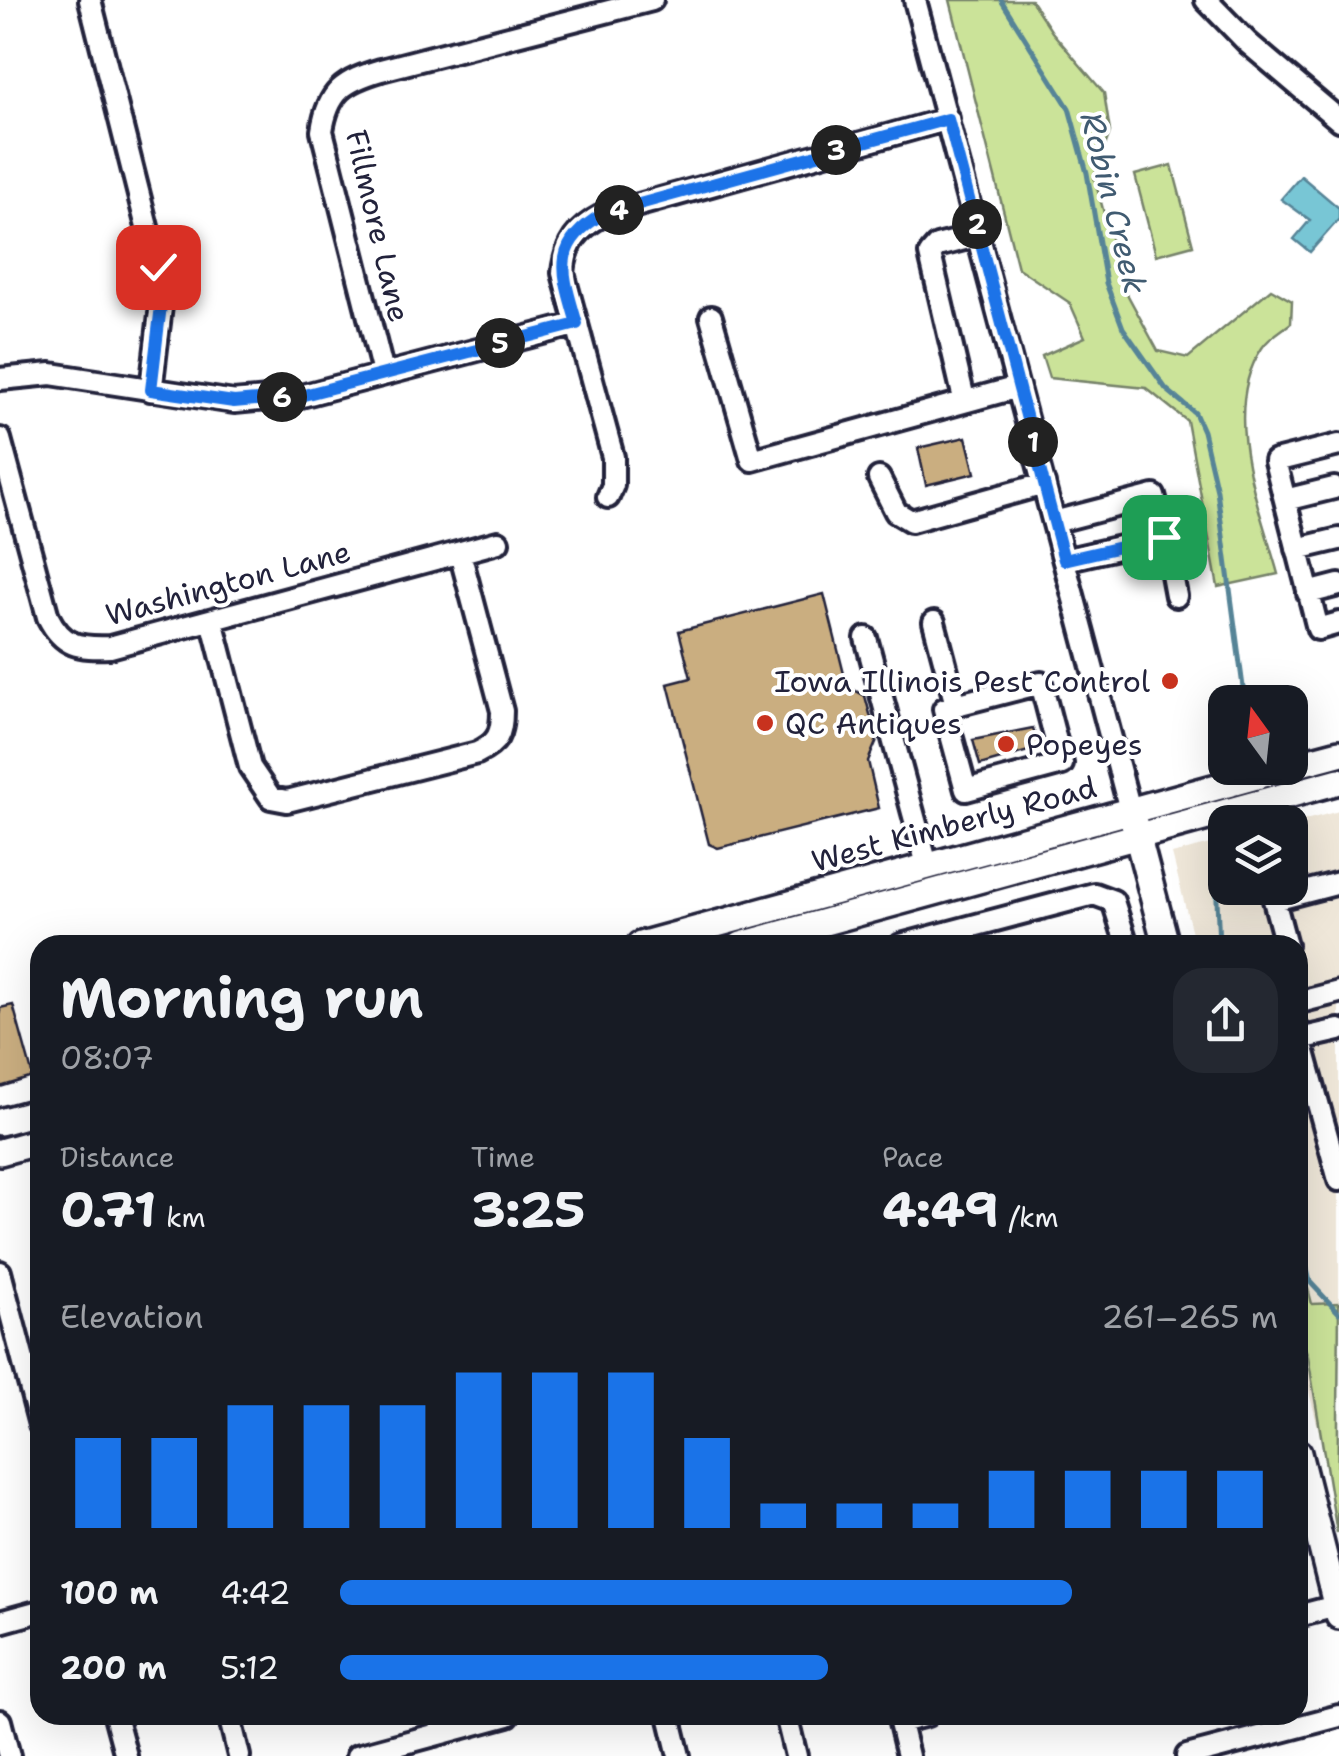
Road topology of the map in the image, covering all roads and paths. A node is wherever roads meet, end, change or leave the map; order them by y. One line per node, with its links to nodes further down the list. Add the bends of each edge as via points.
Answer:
1 (90, 0): 13 (street, via 158,267 162,297)
2 (652, 0): 10 (street, Fillmore Lane, via 346,80 325,108 322,130)
3 (915, 0): 5 (street)
4 (1206, 0): 6 (street)
5 (948, 119): 7 (street); 9 (street, via 603,214 584,225 565,251 562,273)
6 (1339, 120)
7 (980, 235): 12 (street); 14 (street, via 930,254)
8 (710, 317): 14 (street, via 752,460)
9 (577, 324): 10 (street); 20 (street, via 613,457)
10 (383, 373): 13 (street, via 300,396 234,402)
11 (0, 379): 13 (street, via 51,374)
12 (1018, 387): 14 (street); 18 (street)
13 (151, 390)
14 (964, 400)
15 (0, 439): 32 (street, Washington Lane, via 56,634 76,648 110,648)
16 (1339, 445): 21 (street, via 1275,461)
17 (879, 478): 18 (street, via 896,512 911,522)
18 (1044, 484): 22 (street)
19 (1334, 488): 21 (street)
20 (608, 497)
21 (1284, 500): 26 (street)
22 (1054, 522): 23 (street, via 1154,496); 28 (street)
23 (1164, 537): 28 (street); 31 (street)
24 (1339, 539): 26 (street)
25 (498, 542): 27 (street, Washington Lane)
26 (1297, 549): 30 (street)
27 (460, 553): 32 (street, Washington Lane); 32 (street, via 502,711 494,745 287,801 271,798 250,768)
28 (1064, 560): 41 (street)
29 (1339, 586): 30 (street)
30 (1308, 593): 34 (street, via 1318,628)
31 (1176, 596)
32 (212, 620)
33 (934, 622): 36 (street)
34 (1339, 623)
35 (866, 638): 42 (street)
36 (956, 705): 36 (street, via 1042,683 1062,764 966,790 944,708)
37 (1339, 753): 38 (main road, West Kimberly Road)
38 (1308, 762)
39 (1338, 783): 41 (main road, West Kimberly Road)
40 (1238, 785): 41 (main road, West Kimberly Road)
41 (1134, 822): 42 (main road, West Kimberly Road); 45 (main road, West Kimberly Road); 48 (main road)
42 (927, 864): 44 (main road, West Kimberly Road)
43 (1339, 883): 49 (street, via 1274,900)
44 (675, 935)
45 (773, 935)
46 (937, 935): 47 (street, via 1078,896 1104,895 1118,910)
47 (1124, 935)
48 (1163, 935)
49 (1283, 935)
50 (1339, 992): 51 (street)
51 (1308, 997)
52 (1339, 1030): 53 (street)
53 (1308, 1034)
54 (1308, 1068): 59 (street)
55 (30, 1114): 56 (main road)
56 (0, 1122)
57 (30, 1144): 58 (main road)
58 (0, 1152)
59 (1339, 1180)
60 (0, 1272): 61 (street)
61 (30, 1387)
62 (1308, 1513): 63 (main road)
63 (1338, 1611): 65 (street)
64 (30, 1614): 66 (street)
65 (1308, 1615)
66 (0, 1622)
67 (1339, 1716): 68 (street)
68 (1308, 1724)
69 (118, 1725): 78 (street)
70 (231, 1725): 79 (street)
71 (471, 1725): 80 (street)
72 (671, 1725): 81 (street)
73 (788, 1725): 82 (street)
74 (900, 1725): 83 (street)
75 (1305, 1725): 84 (street)
76 (1, 1728): 77 (street)
77 (9, 1756)
78 (126, 1756)
79 (239, 1756)
80 (357, 1756)
81 (680, 1756)
82 (796, 1756)
83 (908, 1756)
84 (1187, 1756)

